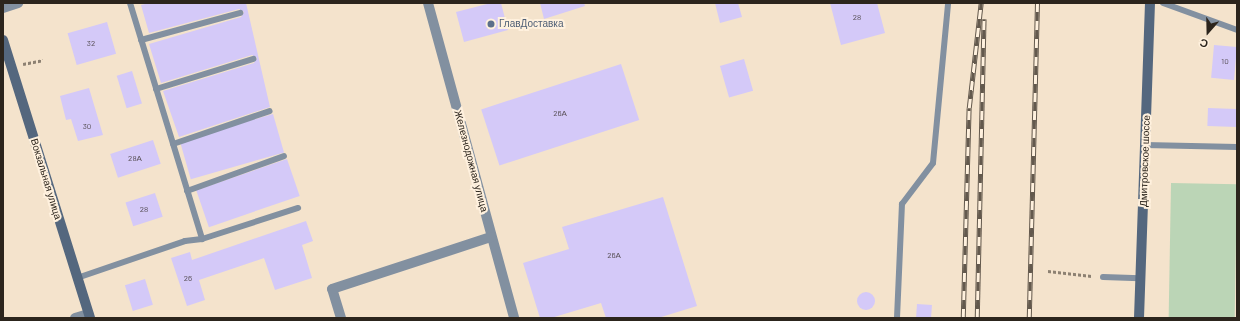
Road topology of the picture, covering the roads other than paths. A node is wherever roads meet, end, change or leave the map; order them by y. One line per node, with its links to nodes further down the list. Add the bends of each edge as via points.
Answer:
1 (18, 3): 7 (street)
2 (130, 3): 11 (lane)
3 (428, 3): 21 (street, Железнодожная улица)
4 (948, 3): 30 (lane, via 933,163 902,204)
5 (1150, 3): 16 (main road, Дмитровское шоссе)
6 (1163, 3): 9 (lane)
7 (3, 8)
8 (240, 13): 11 (lane)
9 (1237, 30)
10 (3, 40): 24 (main road, Вокзальная улица)
11 (141, 40): 13 (lane)
12 (253, 59): 13 (lane)
13 (156, 89): 15 (lane)
14 (270, 111): 15 (lane)
15 (173, 144): 19 (lane)
16 (1145, 145): 17 (lane); 25 (main road, Дмитровское шоссе)
17 (1237, 147)
18 (284, 156): 19 (lane)
19 (187, 191): 22 (lane)
20 (298, 208): 22 (lane)
21 (491, 237): 28 (street, via 332,289); 29 (street, Железнодожная улица)
22 (202, 239): 24 (lane, via 185,241)
23 (1103, 277): 25 (lane)
24 (77, 278): 26 (main road, Вокзальная улица)
25 (1140, 278): 31 (main road, Дмитровское шоссе)
26 (89, 316): 27 (street)
27 (76, 318)
28 (341, 318)
29 (514, 318)
30 (897, 318)
31 (1139, 318)

